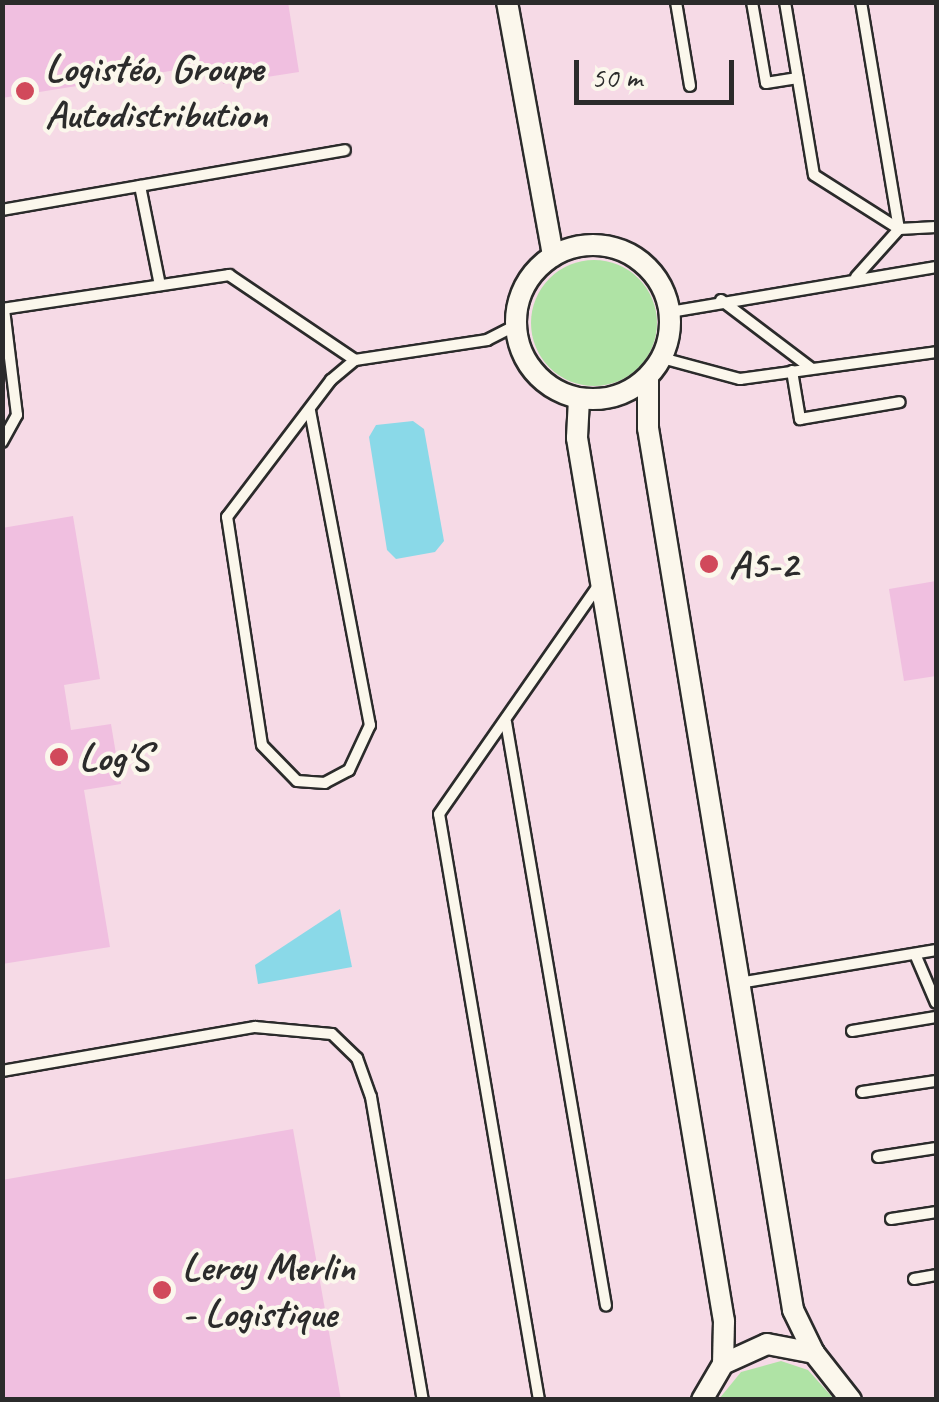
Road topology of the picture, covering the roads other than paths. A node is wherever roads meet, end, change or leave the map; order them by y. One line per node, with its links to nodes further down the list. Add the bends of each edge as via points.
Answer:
1 (508, 2): 13 (street)
2 (676, 2): 7 (lane)
3 (752, 2): 6 (lane, via 766,84)
4 (785, 2): 6 (lane)
5 (861, 2): 12 (lane)
6 (798, 78): 12 (lane, via 814,175)
7 (690, 86)
8 (345, 150): 9 (lane)
9 (140, 186): 10 (lane); 16 (lane)
10 (2, 210)
11 (936, 227): 12 (lane)
12 (899, 229): 15 (lane)
13 (552, 256): 19 (street, via 602,245 626,252 655,277); 20 (street, via 532,274)
14 (936, 266): 15 (lane)
15 (854, 278): 17 (lane)
16 (160, 285): 18 (lane); 23 (lane, via 229,276)
17 (720, 300): 19 (lane); 24 (lane)
18 (3, 309): 30 (lane, via 17,415)
19 (670, 312): 22 (street)
20 (516, 325): 23 (lane, via 487,340); 27 (street, via 535,373)
21 (936, 352): 24 (lane)
22 (662, 358): 25 (lane, via 740,379); 26 (street)
23 (355, 360): 29 (lane)
24 (811, 368): 25 (lane)
25 (792, 370): 28 (lane, via 800,419)
26 (648, 377): 27 (street, via 628,392); 35 (street, via 644,402)
27 (579, 398): 31 (street)
28 (900, 402)
29 (310, 411): 29 (lane, via 227,518 262,745 286,774 325,783 349,770 370,725)
30 (2, 442)
31 (602, 580): 32 (lane); 50 (street, via 724,1321)
32 (506, 722): 48 (lane); 52 (lane, via 439,814)
33 (936, 950): 34 (lane)
34 (915, 954): 35 (lane); 36 (lane)
35 (738, 984): 49 (street, via 794,1310)
36 (936, 1002)
37 (936, 1017): 38 (lane)
38 (852, 1031)
39 (2, 1071): 51 (lane, via 255,1027 332,1034 358,1058 371,1097)
40 (936, 1082): 41 (lane)
41 (862, 1092)
42 (936, 1148): 43 (lane)
43 (878, 1157)
44 (936, 1212): 45 (lane)
45 (891, 1219)
46 (936, 1276): 47 (lane)
47 (914, 1279)
48 (606, 1306)
49 (814, 1353): 50 (street, via 767,1344); 54 (street)
50 (723, 1364): 53 (street)
51 (423, 1400)
52 (539, 1400)
53 (702, 1400)
54 (852, 1400)

